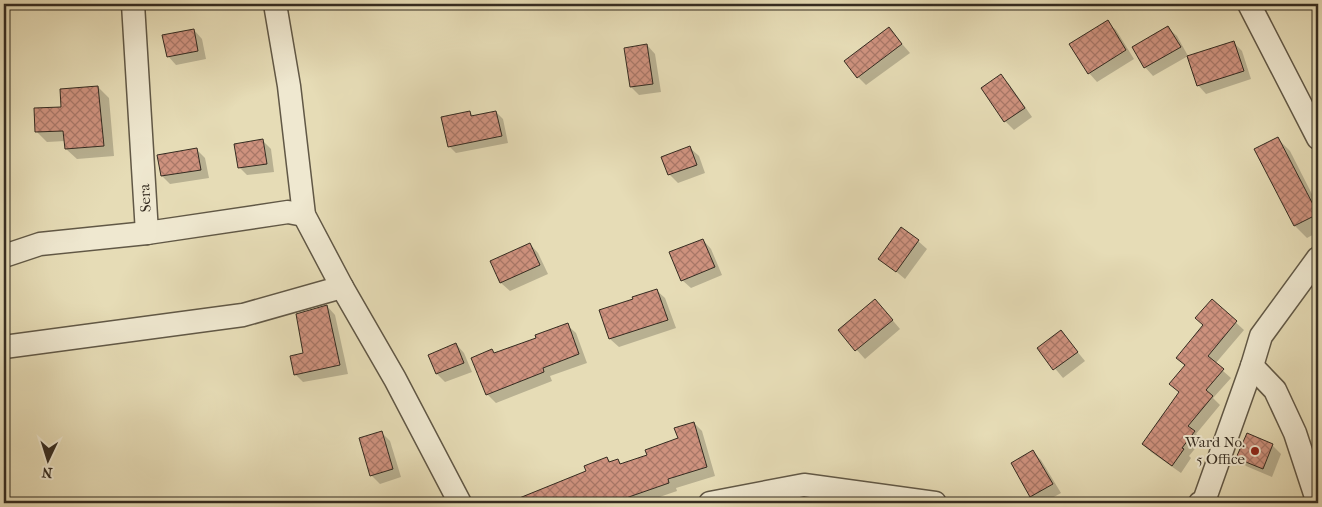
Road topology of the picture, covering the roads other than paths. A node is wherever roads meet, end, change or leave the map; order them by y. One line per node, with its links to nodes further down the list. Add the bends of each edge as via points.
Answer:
1 (133, 4): 6 (street, Sera)
2 (275, 4): 5 (street, via 289,86)
3 (1249, 4): 4 (street)
4 (1318, 138)
5 (304, 215): 6 (street, Sera, via 288,212); 9 (street)
6 (147, 233): 7 (street, via 40,244)
7 (4, 256)
8 (1318, 258): 11 (street, via 1261,336)
9 (342, 287): 10 (street, via 243,315); 12 (street)
10 (4, 347)
11 (1252, 366): 15 (street); 16 (street, via 1275,390 1295,433)
12 (460, 503)
13 (710, 503): 14 (street, via 804,485)
14 (935, 503)
15 (1204, 503)
16 (1318, 503)

